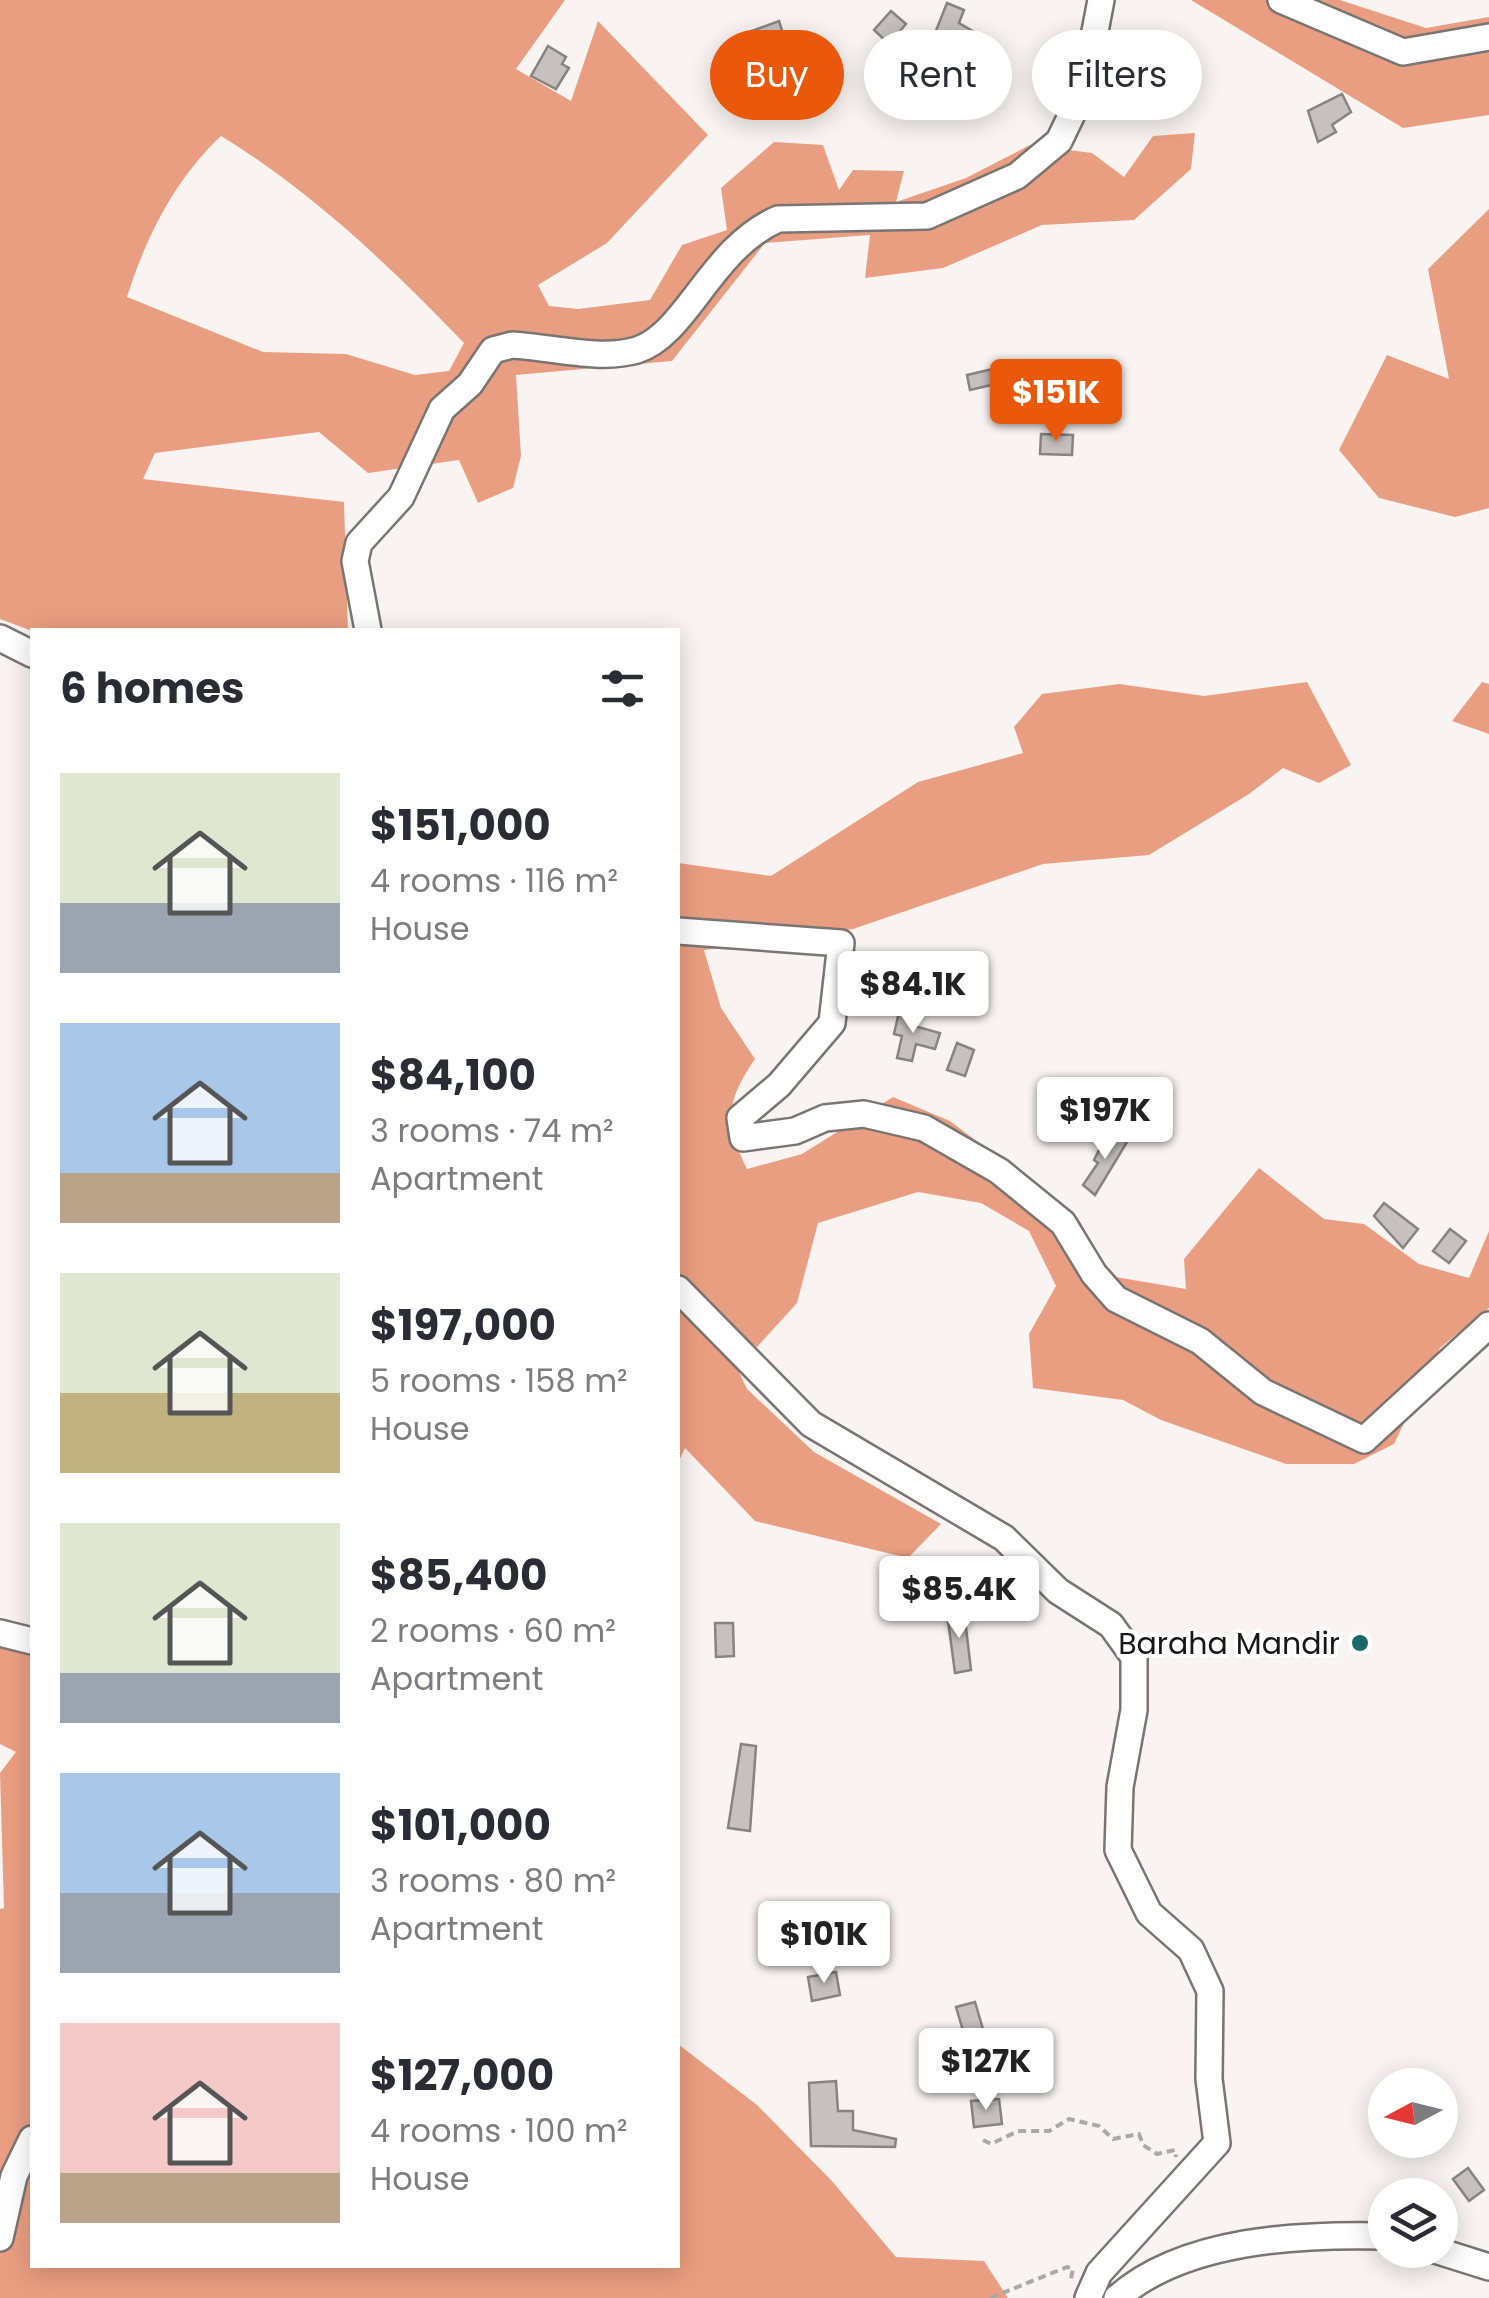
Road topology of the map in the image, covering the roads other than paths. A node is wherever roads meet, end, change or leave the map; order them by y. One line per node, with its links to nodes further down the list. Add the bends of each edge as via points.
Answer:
1 (1102, 0): 4 (street, via 1084,88 1059,141 1017,176 927,216 778,219 757,228 708,274 670,328 634,351 512,344 493,350 442,409 400,497 359,543 357,578)
2 (1281, 0): 3 (street, via 1403,52)
3 (1489, 36)
4 (368, 628)
5 (0, 638): 6 (street)
6 (30, 653)
7 (680, 931): 9 (street, via 841,943 832,1023 779,1085 740,1118 743,1138 864,1114 924,1128 1000,1171 1063,1224 1116,1299 1200,1341 1263,1392 1364,1440)
8 (680, 1292): 17 (street, via 811,1424 1004,1538 1058,1591 1110,1625 1134,1657 1118,1850 1149,1912 1191,1950 1210,1991 1217,2144 1099,2273)
9 (1489, 1325)
10 (0, 1634): 11 (street)
11 (30, 1641)
12 (30, 2143): 14 (street, via 14,2176)
13 (1368, 2237): 18 (street, via 1202,2255 1143,2275)
14 (0, 2238)
15 (1458, 2258): 16 (street)
16 (1489, 2268)
17 (1088, 2298)
18 (1118, 2298)

